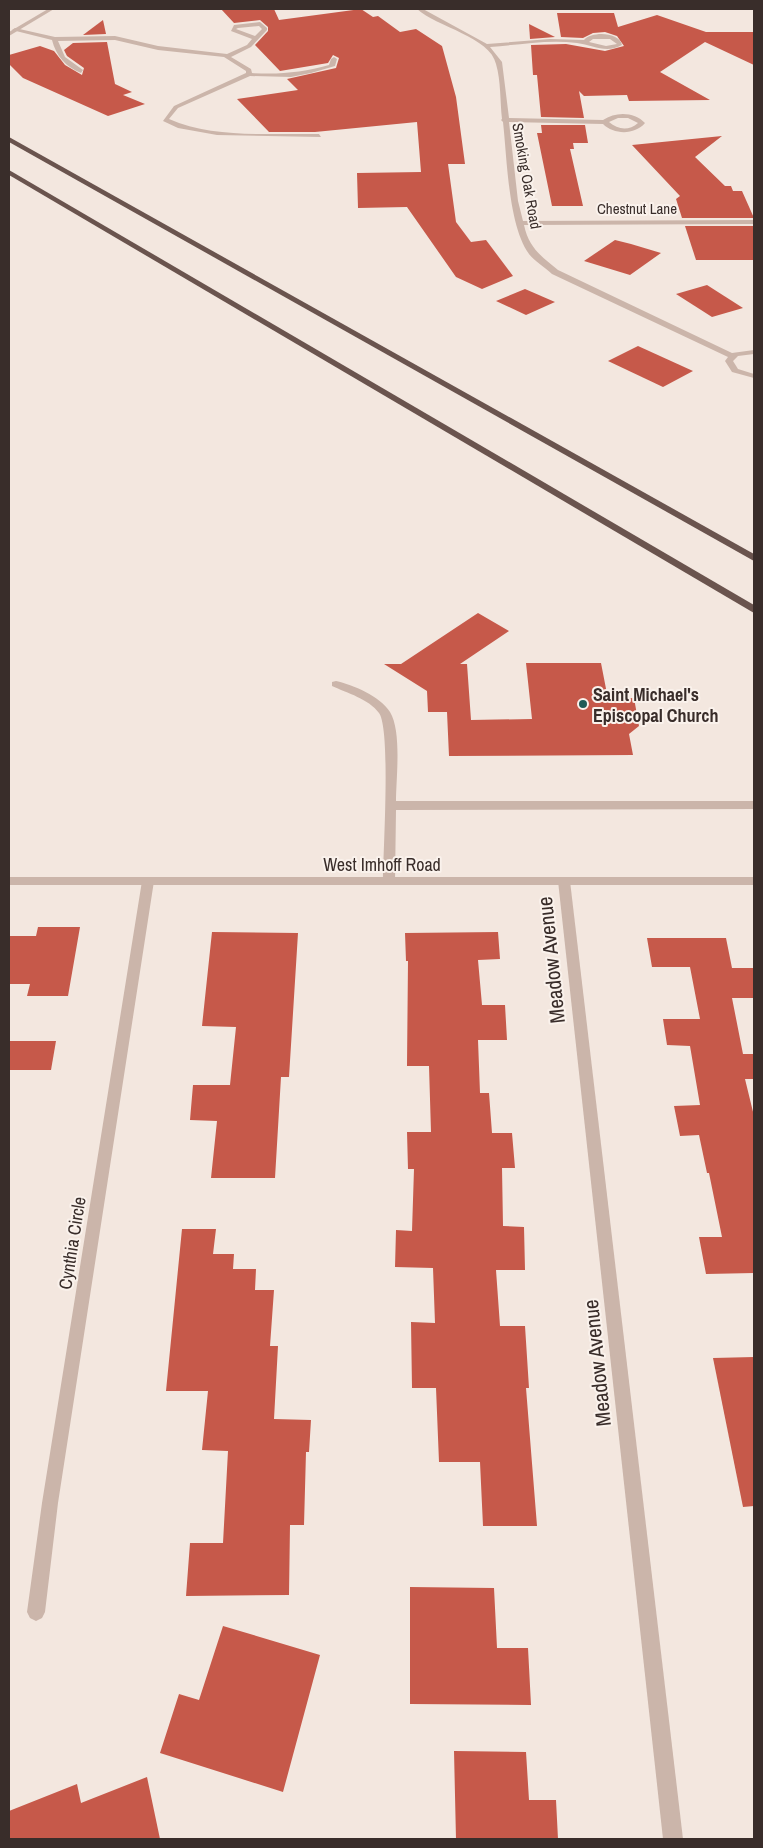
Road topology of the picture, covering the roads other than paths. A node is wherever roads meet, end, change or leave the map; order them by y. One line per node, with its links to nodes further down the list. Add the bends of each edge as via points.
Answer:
1 (51, 9): 3 (street)
2 (420, 9): 7 (street)
3 (12, 32): 5 (street)
4 (255, 38): 4 (street, via 265,27 254,24 233,30); 8 (street, via 249,46)
5 (54, 39): 8 (street, via 115,38 158,48); 10 (street, via 57,54)
6 (585, 42): 6 (street, via 604,48 620,44 615,38 605,36 589,38); 7 (street)
7 (487, 46): 12 (street, Smoking Oak Road, via 499,62)
8 (228, 56): 11 (street, via 249,70)
9 (334, 59): 11 (street, via 332,66 308,74 273,77)
10 (81, 71)
11 (249, 74): 14 (street, via 176,107 165,120 188,129 212,132)
12 (504, 120): 13 (street); 17 (street, Smoking Oak Road, via 514,201)
13 (605, 122): 13 (street, via 622,130 642,124 636,118 622,116)
14 (319, 136)
15 (9, 139): 22 (highway)
16 (9, 172): 23 (highway)
17 (520, 222): 18 (street, Chestnut Lane); 20 (street, Smoking Oak Road, via 526,245 555,272)
18 (754, 222)
19 (754, 352): 20 (street)
20 (732, 356): 21 (street, via 729,361 732,368)
21 (754, 376)
22 (754, 558)
23 (754, 610)
24 (336, 684): 26 (street, via 374,703 385,713 389,726)
25 (754, 805): 26 (street)
26 (390, 806): 30 (street)
27 (754, 880): 31 (street, West Imhoff Road)
28 (9, 882): 29 (street, West Imhoff Road)
29 (148, 882): 30 (street, West Imhoff Road); 32 (street, Cynthia Circle, via 50,1502)
30 (389, 882): 31 (street, West Imhoff Road)
31 (564, 882): 33 (street, Meadow Avenue)
32 (36, 1612)
33 (673, 1839)

